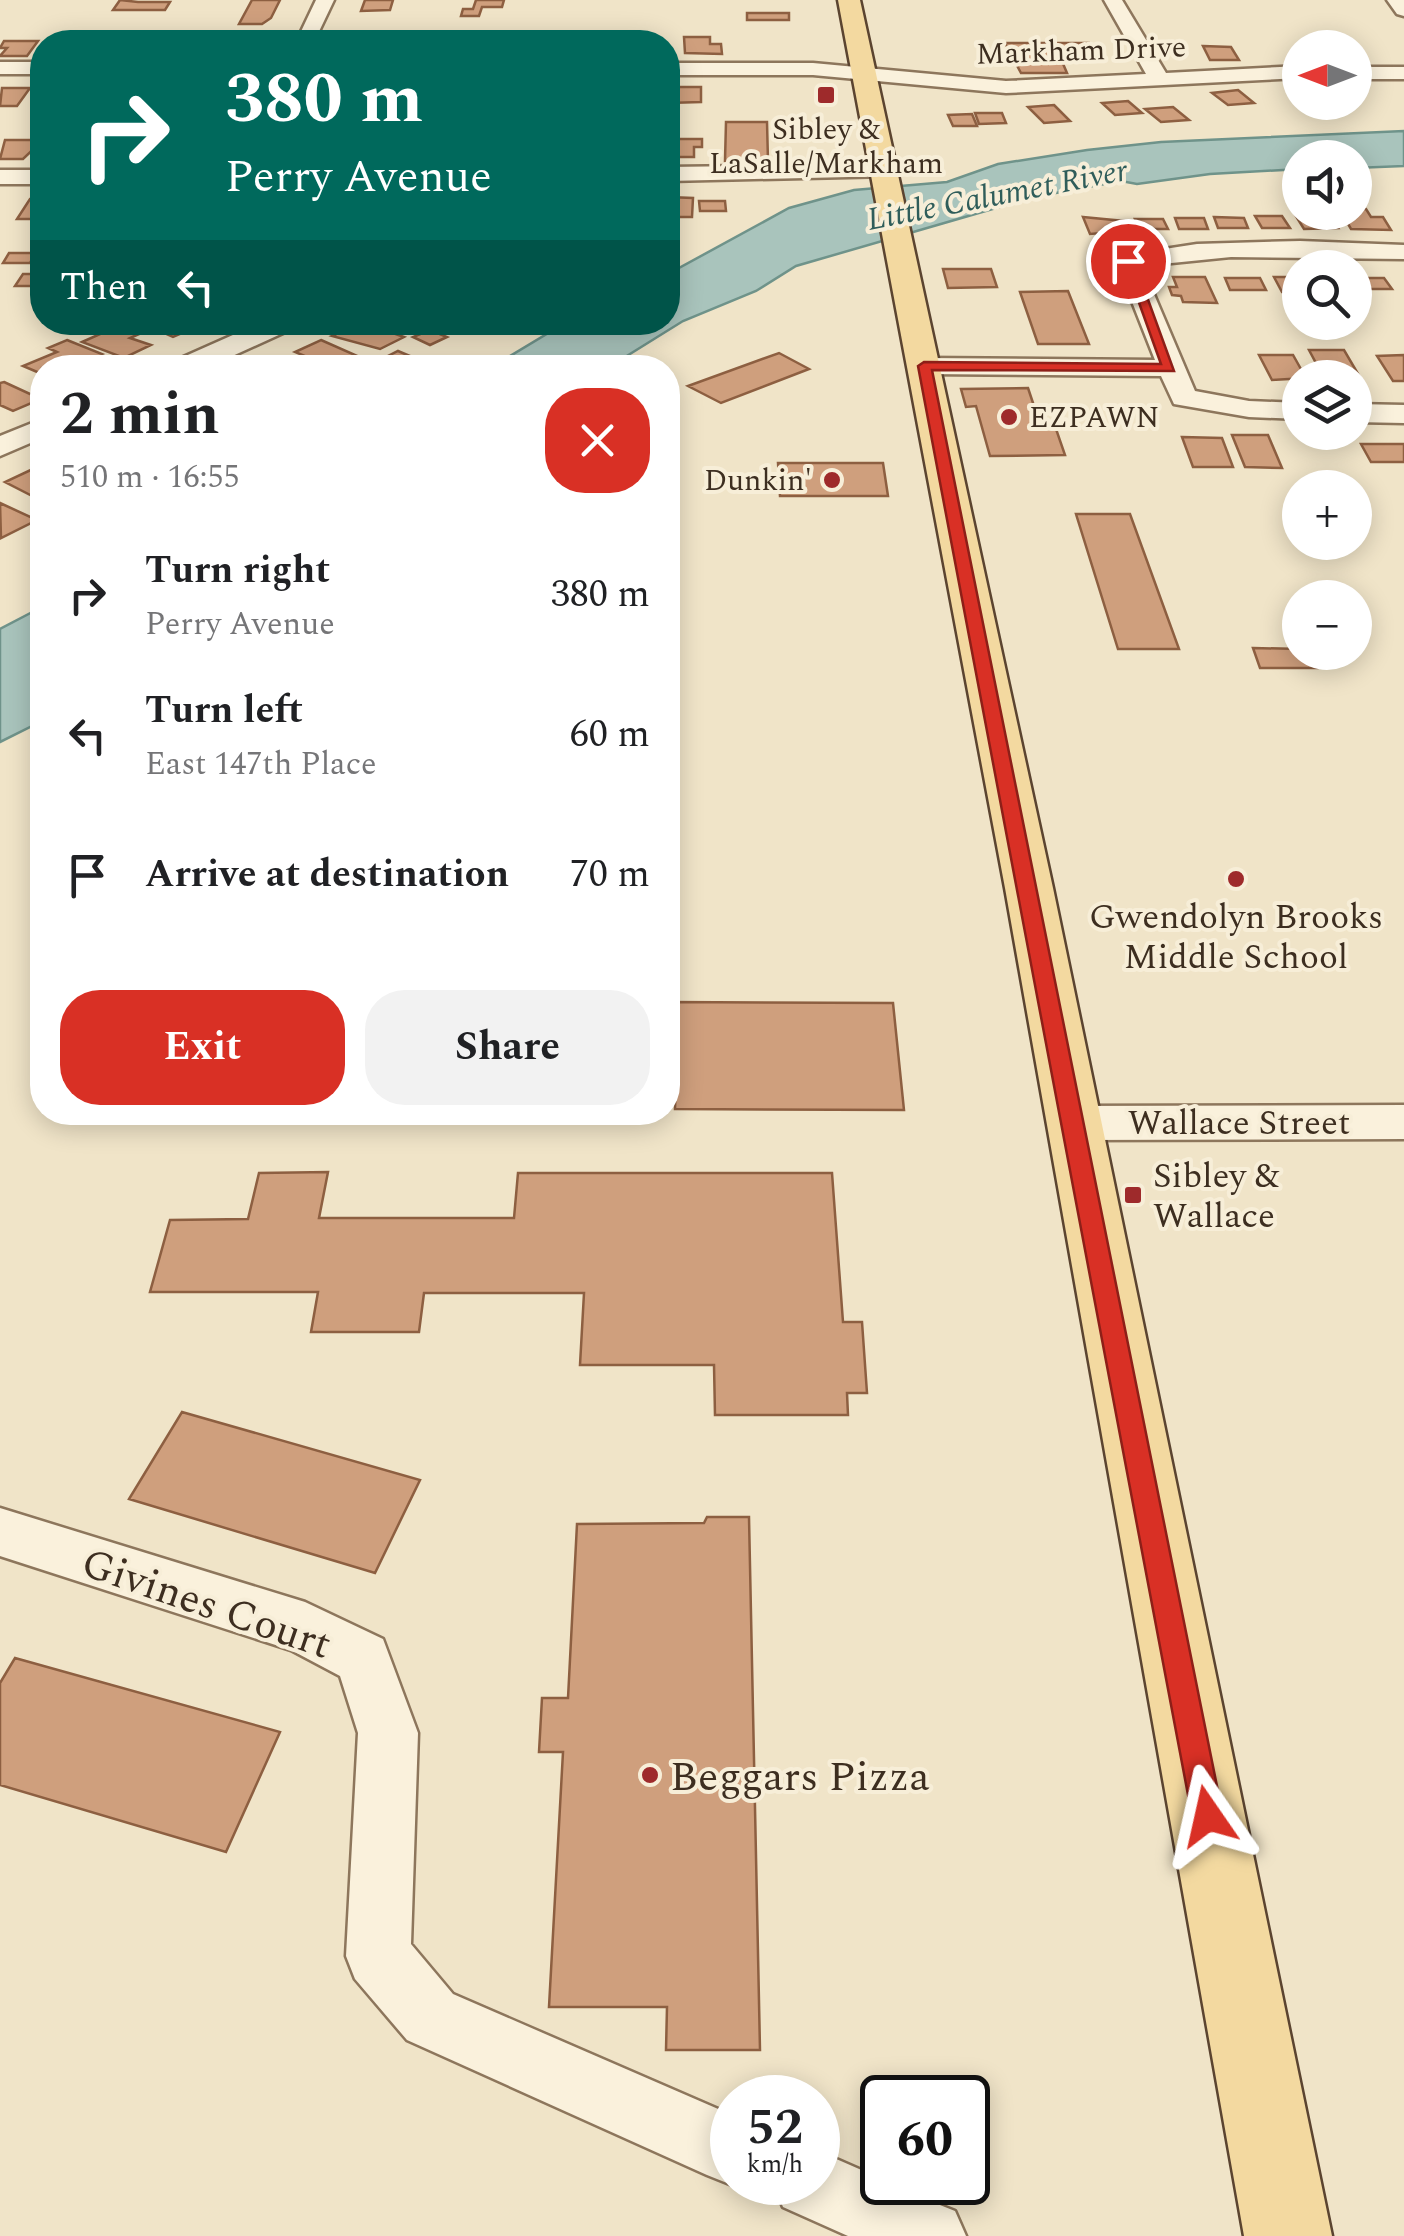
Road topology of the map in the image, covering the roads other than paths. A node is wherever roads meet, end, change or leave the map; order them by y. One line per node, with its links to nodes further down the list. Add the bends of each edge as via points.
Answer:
1 (324, 0): 6 (street)
2 (849, 0): 13 (main road)
3 (1113, 0): 14 (street)
4 (1396, 0): 5 (street)
5 (1404, 10)
6 (310, 30)
7 (0, 68): 8 (street)
8 (30, 68)
9 (680, 69): 13 (street, Markham Drive)
10 (1282, 73): 14 (street, Markham Drive)
11 (1372, 73): 12 (street)
12 (1404, 73)
13 (864, 75): 14 (street, Markham Drive, via 1006,88); 16 (main road)
14 (1158, 77)
15 (680, 174): 16 (street)
16 (885, 174): 22 (main road)
17 (0, 177): 18 (street)
18 (30, 177)
19 (1404, 252): 23 (street, via 1178,251 1128,261)
20 (256, 335): 21 (street)
21 (211, 355)
22 (924, 366): 23 (street); 30 (main road)
23 (1169, 368): 24 (street, via 1184,398)
24 (1282, 410)
25 (1372, 413): 26 (street)
26 (1404, 414)
27 (30, 433): 28 (street)
28 (0, 446)
29 (1404, 1122): 30 (street, Wallace Street)
30 (1075, 1123): 35 (main road)
31 (0, 1532): 32 (street, Givines Court, via 304,1628 363,1658 388,1733 378,1956 430,2018)
32 (710, 2140)
33 (840, 2196): 34 (street)
34 (930, 2236)
35 (1288, 2236)

